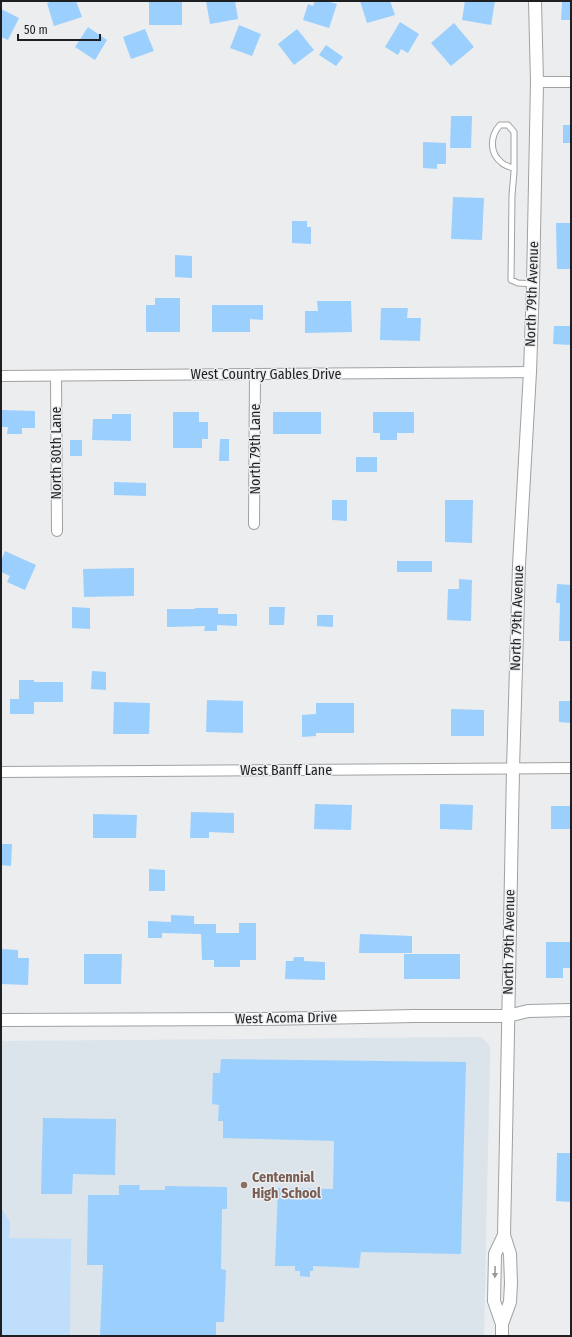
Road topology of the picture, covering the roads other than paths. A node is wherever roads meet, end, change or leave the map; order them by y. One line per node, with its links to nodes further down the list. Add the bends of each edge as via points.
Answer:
1 (535, 1): 2 (street, North 79th Avenue)
2 (537, 82): 3 (street); 5 (street, North 79th Avenue)
3 (571, 82)
4 (514, 168): 4 (lane, via 514,132 508,124 500,125 492,139 493,151 502,164); 5 (lane, via 511,280)
5 (533, 284): 6 (street, North 79th Avenue)
6 (530, 372): 7 (street, West Country Gables Drive); 13 (street, North 79th Avenue, via 519,565)
7 (255, 374): 9 (street, West Country Gables Drive); 10 (street, North 79th Lane)
8 (1, 376): 9 (street, West Country Gables Drive)
9 (56, 376): 11 (street, North 80th Lane)
10 (254, 524)
11 (57, 531)
12 (571, 768): 13 (street, West Banff Lane)
13 (513, 769): 14 (street, West Banff Lane); 16 (street, North 79th Avenue)
14 (1, 772)
15 (571, 1010): 16 (street, West Acoma Drive, via 528,1011)
16 (508, 1016): 17 (street, West Acoma Drive); 18 (street, North 79th Avenue, via 504,1235 495,1254 494,1301)
17 (1, 1020)
18 (502, 1330)

